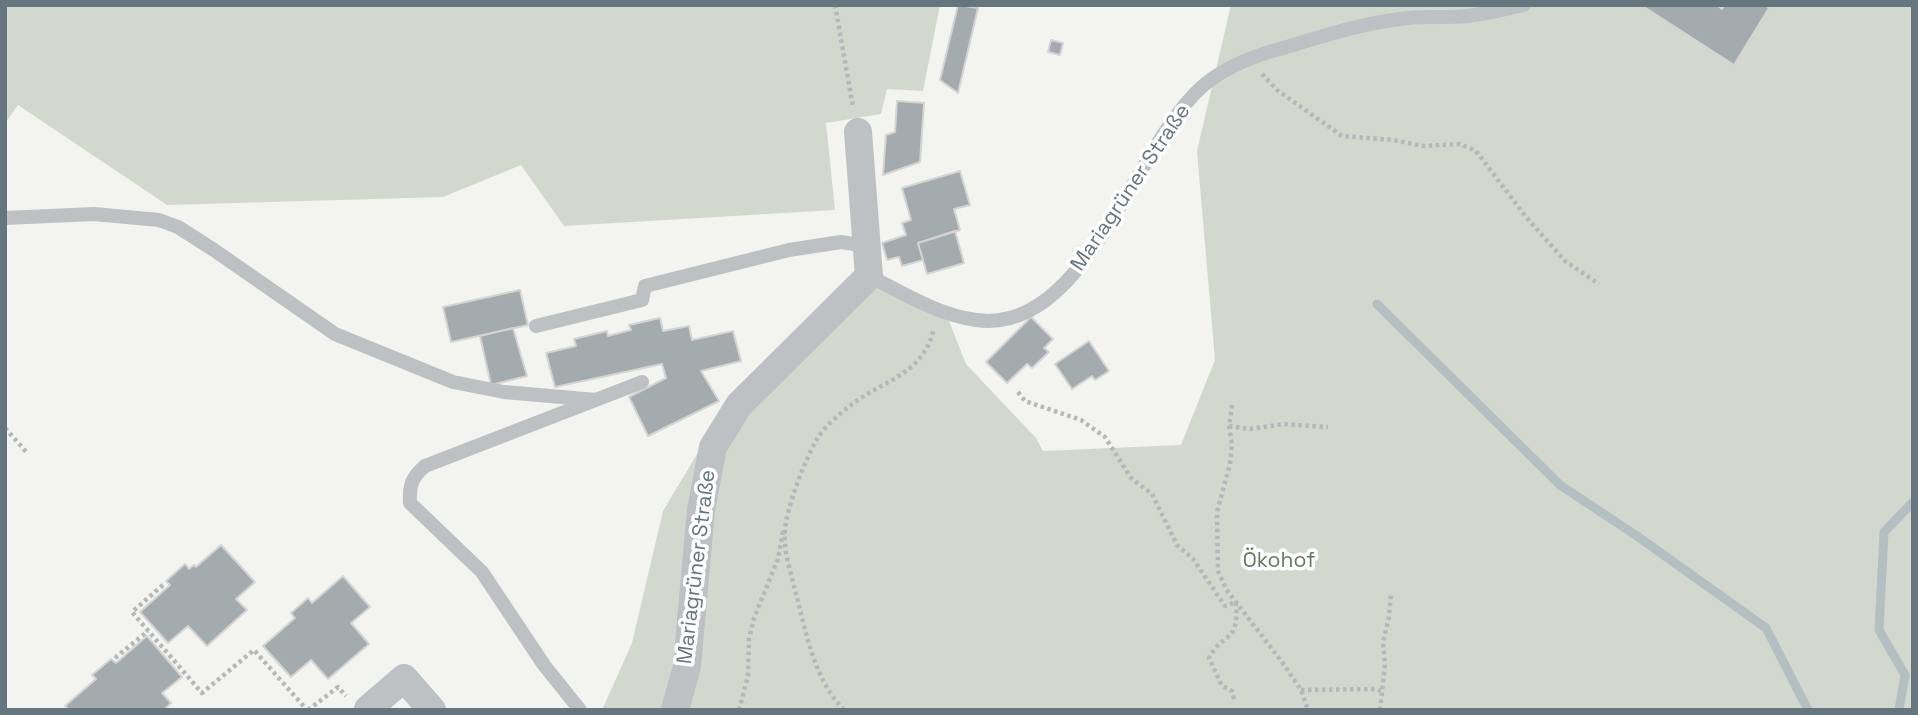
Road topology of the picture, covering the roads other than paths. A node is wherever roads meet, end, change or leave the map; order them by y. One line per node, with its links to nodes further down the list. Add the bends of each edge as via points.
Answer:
1 (1524, 5): 5 (lane, Mariagrüner Straße, via 1347,29 1248,58 1204,85 1178,114 1083,263 1048,301 1012,319 977,321 939,310)
2 (858, 132): 4 (street)
3 (5, 218): 8 (lane, via 94,214 159,220 214,250 335,334 453,382 504,392)
4 (867, 246): 5 (street); 6 (lane, via 841,242 789,250 645,286 642,300)
5 (869, 276): 12 (street, Mariagrüner Straße, via 739,405 713,447 701,510 687,666)
6 (536, 326)
7 (642, 382): 8 (lane)
8 (596, 400): 11 (lane, via 425,466 413,477 410,490 410,503 482,572)
9 (360, 706): 10 (street, via 404,678)
10 (432, 710)
11 (580, 710)
12 (675, 710)

